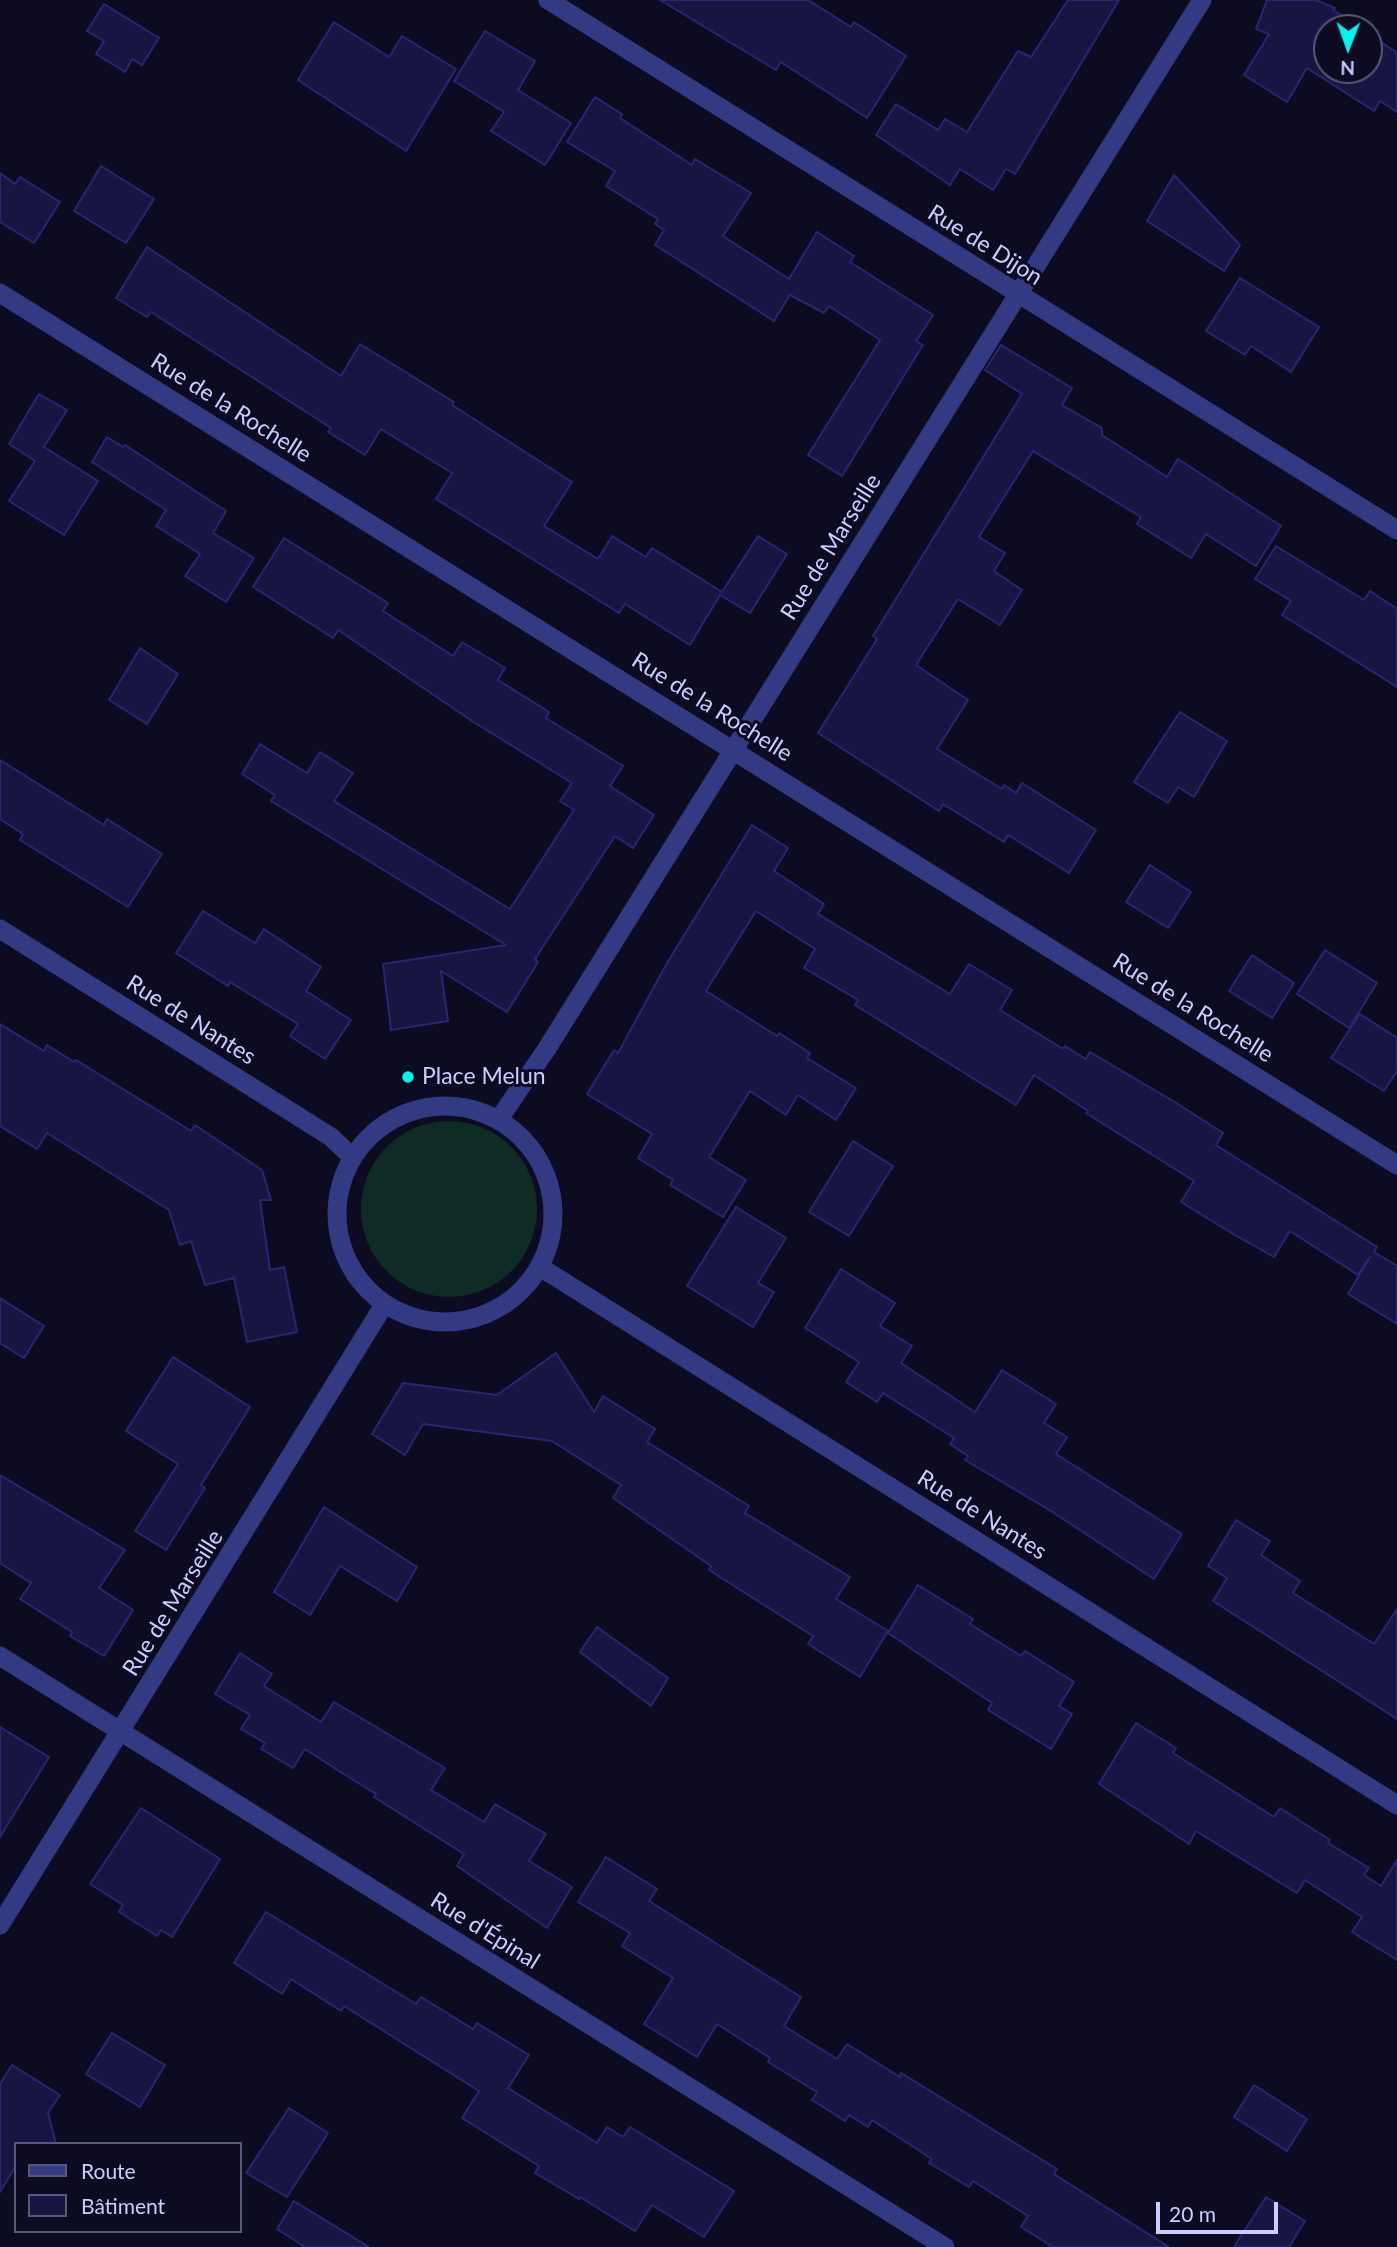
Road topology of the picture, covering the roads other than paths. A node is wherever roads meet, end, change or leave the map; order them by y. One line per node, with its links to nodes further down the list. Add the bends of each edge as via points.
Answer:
1 (548, 0): 4 (street, Rue de Dijon)
2 (1202, 0): 4 (street, Rue de Marseille)
3 (0, 293): 6 (street, Rue de la Rochelle)
4 (1017, 295): 5 (street, Rue de Dijon); 6 (street, Rue de Marseille)
5 (1397, 530)
6 (734, 750): 8 (street, Rue de Marseille); 10 (street, Rue de la Rochelle)
7 (0, 929): 9 (street, Rue de Nantes, via 331,1137)
8 (499, 1119): 9 (street, via 468,1107 435,1105 402,1114 374,1131); 11 (street, via 526,1141 545,1169 554,1202 552,1236)
9 (352, 1157): 12 (street, via 339,1186 336,1218 342,1250 357,1278)
10 (1397, 1165)
11 (540, 1267): 12 (street, via 522,1291 497,1309 468,1320 437,1322); 15 (street, Rue de Nantes)
12 (384, 1305): 14 (street, Rue de Marseille)
13 (0, 1656): 14 (street, Rue d'Épinal)
14 (122, 1732): 16 (street, Rue de Marseille); 17 (street, Rue d'Épinal)
15 (1397, 1805)
16 (0, 1925)
17 (944, 2247)

